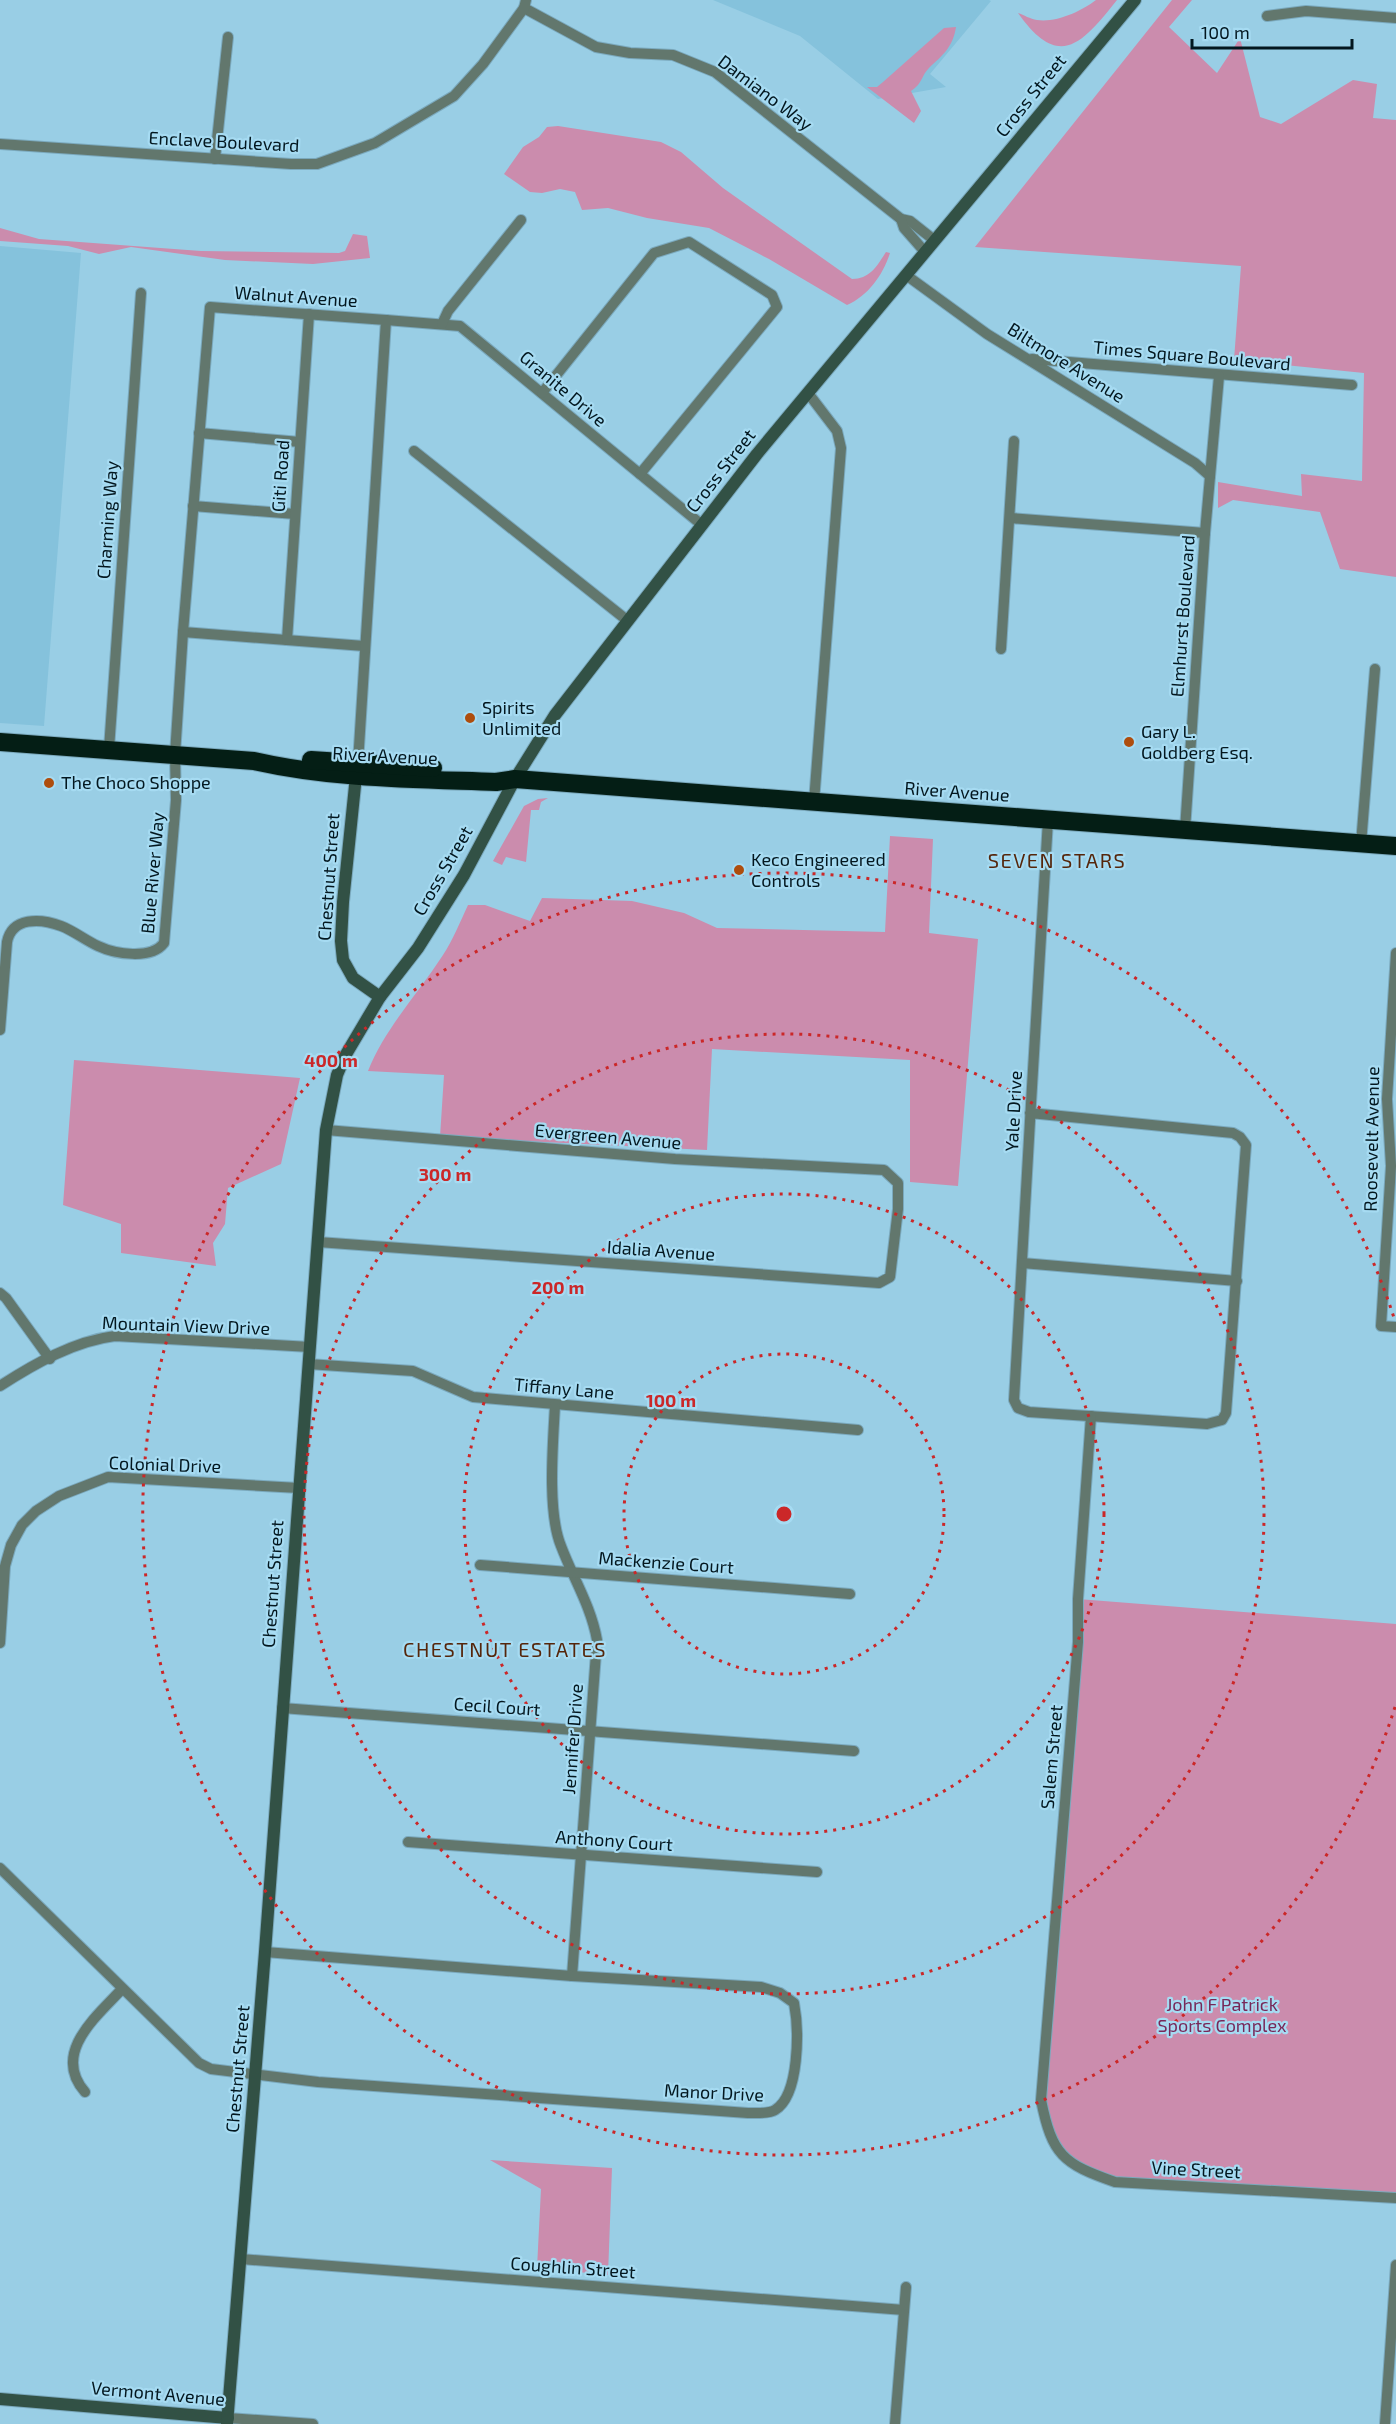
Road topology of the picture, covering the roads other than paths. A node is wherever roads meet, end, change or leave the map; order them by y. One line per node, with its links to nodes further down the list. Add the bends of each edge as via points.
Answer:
1 (1135, 0): 10 (street, Cross Street)
2 (525, 4): 7 (street, Enclave Boulevard, via 483,64 454,96 375,143 317,164); 8 (street, Damiano Way, via 596,47 673,55 715,72)
3 (1267, 16): 4 (street, via 1306,11)
4 (1396, 18)
5 (228, 37): 7 (street)
6 (0, 144): 7 (street, Enclave Boulevard)
7 (215, 159)
8 (901, 219): 10 (street, Damiano Way, via 910,221); 11 (street, Damiano Way)
9 (521, 220): 16 (street, via 448,311)
10 (934, 240): 11 (street, Cross Street)
11 (925, 252): 12 (street, Cross Street)
12 (906, 275): 17 (street, Biltmore Avenue, via 987,334); 21 (street, Cross Street)
13 (141, 293): 40 (street, Charming Way)
14 (309, 314): 15 (street, Walnut Avenue); 22 (street, Walnut Avenue, via 210,307); 24 (street, Giti Road)
15 (386, 320): 16 (street, Granite Drive); 36 (street)
16 (442, 324): 20 (street, Granite Drive, via 460,326)
17 (1030, 359): 18 (street, Times Square Boulevard); 27 (street, Biltmore Avenue)
18 (1219, 376): 19 (street, Times Square Boulevard); 27 (street, Elmhurst Boulevard)
19 (1352, 385)
20 (542, 393): 26 (street, Granite Drive); 26 (street, via 654,253 689,242 772,295 777,307)
21 (808, 393): 31 (street, Cross Street); 44 (street, via 837,431 841,448)
22 (199, 434): 24 (street); 28 (street, Walnut Avenue)
23 (1014, 441): 30 (street)
24 (300, 442): 29 (street, Giti Road)
25 (414, 451): 33 (street)
26 (640, 474): 31 (street, Granite Drive)
27 (1210, 476): 32 (street, Elmhurst Boulevard)
28 (193, 506): 29 (street); 34 (street, Walnut Avenue)
29 (295, 514): 35 (street, Giti Road)
30 (1010, 518): 32 (street); 37 (street)
31 (702, 525): 33 (street, Cross Street)
32 (1205, 533): 46 (street, Elmhurst Boulevard)
33 (628, 621): 43 (street, Cross Street, via 555,715)
34 (183, 632): 35 (street); 41 (street, Walnut Avenue)
35 (287, 640): 36 (street)
36 (364, 646): 42 (street)
37 (1001, 649)
38 (1375, 669): 47 (street)
39 (0, 742): 40 (highway, River Avenue)
40 (109, 749): 41 (highway, River Avenue)
41 (175, 754): 42 (highway, River Avenue, via 254,761 294,760); 52 (street, Blue River Way, via 176,800 164,943 152,952 114,951 54,923 18,924 7,942)
42 (357, 770): 43 (highway, River Avenue, via 498,774); 51 (street, Chestnut Street, via 341,941 343,960 353,978)
43 (515, 779): 44 (highway, River Avenue); 51 (street, Cross Street, via 464,875 418,948)
44 (814, 802): 45 (highway, River Avenue)
45 (1048, 820): 46 (highway, River Avenue); 54 (street, Yale Drive)
46 (1185, 830): 47 (highway, River Avenue)
47 (1361, 844): 48 (highway, River Avenue)
48 (1396, 846)
49 (1396, 952): 50 (street, Roosevelt Avenue)
50 (1395, 970): 53 (street, Roosevelt Avenue)
51 (380, 997): 55 (street, Chestnut Street, via 337,1075)
52 (0, 1030)
53 (1393, 1050): 57 (street, Roosevelt Avenue, via 1387,1099)
54 (1030, 1113): 59 (street, Yale Drive); 60 (street, via 1233,1133 1240,1137 1247,1155)
55 (326, 1130): 56 (street, Evergreen Avenue); 58 (street, Chestnut Street)
56 (887, 1173): 58 (street, Idalia Avenue, via 898,1183 898,1209 890,1277 879,1283)
57 (1393, 1182): 62 (street, Roosevelt Avenue, via 1381,1326)
58 (318, 1242): 63 (street, Chestnut Street)
59 (1022, 1263): 60 (street); 68 (street, Yale Drive, via 1014,1400 1018,1408 1029,1412)
60 (1237, 1281): 68 (street, via 1226,1413 1222,1420 1207,1424)
61 (0, 1293): 64 (street)
62 (1396, 1328)
63 (310, 1347): 64 (street, Mountain View Drive, via 115,1336 80,1343); 65 (street, Chestnut Street)
64 (50, 1359): 66 (street, Mountain View Drive)
65 (308, 1364): 67 (street, Tiffany Lane, via 413,1371 473,1397); 70 (street, Chestnut Street)
66 (0, 1386)
67 (555, 1405): 69 (street, Tiffany Lane); 72 (street, Jennifer Drive, via 554,1508 560,1545)
68 (1091, 1416): 87 (street, Salem Street, via 1078,1642)
69 (858, 1430)
70 (299, 1488): 74 (street, Colonial Drive, via 108,1476 59,1496 22,1525 11,1545 5,1566); 75 (street, Chestnut Street)
71 (480, 1565): 72 (street, Mackenzie Court)
72 (573, 1572): 73 (street, Mackenzie Court); 76 (street, Jennifer Drive, via 593,1618 597,1640)
73 (850, 1594)
74 (0, 1643)
75 (282, 1708): 76 (street, Cecil Court); 82 (street, Chestnut Street)
76 (590, 1731): 77 (street, Cecil Court); 79 (street, Jennifer Drive)
77 (854, 1751)
78 (408, 1842): 79 (street, Anthony Court)
79 (581, 1855): 81 (street, Anthony Court); 83 (street, Jennifer Drive)
80 (0, 1868): 84 (street)
81 (817, 1872)
82 (265, 1952): 83 (street, Manor Drive); 85 (street, Chestnut Street)
83 (572, 1976): 85 (street, Manor Drive, via 760,1987 780,1993 794,2003 798,2023 794,2074 786,2101 774,2112 748,2113)
84 (122, 1989): 85 (street, Manor Drive, via 199,2063 211,2069); 86 (street, via 76,2043 76,2082)
85 (255, 2076): 89 (street, Chestnut Street)
86 (85, 2092)
87 (1041, 2100): 88 (street, Vine Street, via 1047,2132 1061,2155 1089,2173 1115,2182)
88 (1396, 2198)
89 (240, 2259): 92 (street, Coughlin Street); 94 (street, Chestnut Street)
90 (1396, 2265): 97 (street)
91 (906, 2287): 92 (street)
92 (904, 2310): 96 (street)
93 (0, 2399): 94 (street, Vermont Avenue)
94 (227, 2421): 95 (street, Vermont Avenue)
95 (313, 2424)
96 (895, 2424)
97 (1385, 2424)

